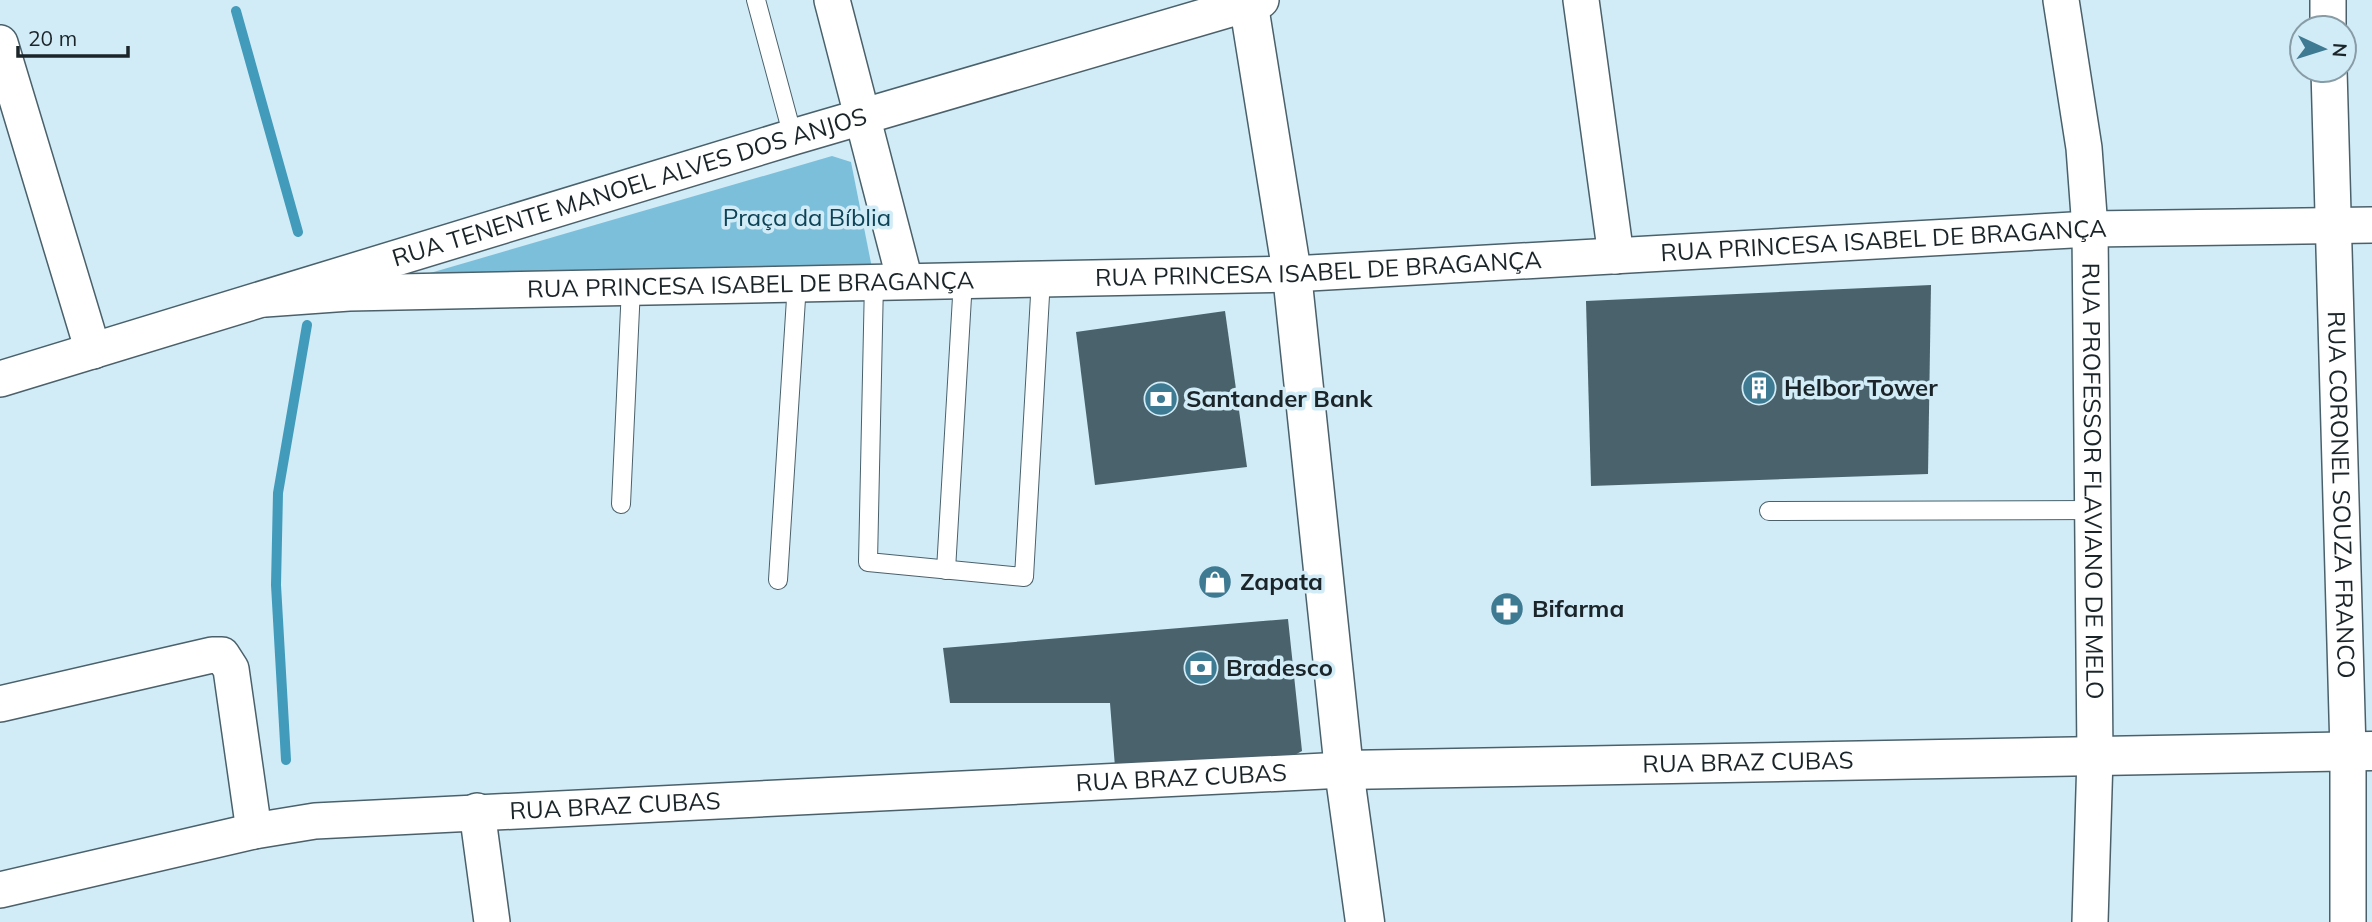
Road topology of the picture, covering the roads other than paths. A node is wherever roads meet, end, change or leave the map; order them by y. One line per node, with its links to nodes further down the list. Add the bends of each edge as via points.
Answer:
1 (756, 0): 9 (lane)
2 (832, 0): 8 (street)
3 (1581, 0): 13 (street)
4 (2061, 0): 12 (street, RUA PROFESSOR FLAVIANO DE MELO, via 2084,148)
5 (1252, 1): 8 (street, RUA TENENTE MANOEL ALVES DOS ANJOS); 14 (main road)
6 (0, 43): 21 (street)
7 (2329, 84): 10 (street, RUA CORONEL SOUZA FRANCO)
8 (863, 117): 9 (street, RUA TENENTE MANOEL ALVES DOS ANJOS); 17 (street)
9 (793, 137): 18 (street, RUA TENENTE MANOEL ALVES DOS ANJOS)
10 (2331, 225): 11 (street, RUA PRINCESA ISABEL DE BRAGANÇA); 12 (street, RUA PRINCESA ISABEL DE BRAGANÇA); 29 (street, RUA CORONEL SOUZA FRANCO)
11 (2372, 225)
12 (2090, 229): 13 (street, RUA PRINCESA ISABEL DE BRAGANÇA); 24 (street, RUA PROFESSOR FLAVIANO DE MELO)
13 (1616, 256): 14 (street, RUA PRINCESA ISABEL DE BRAGANÇA)
14 (1292, 274): 15 (street, RUA PRINCESA ISABEL DE BRAGANÇA); 31 (main road)
15 (1041, 278): 16 (street, RUA PRINCESA ISABEL DE BRAGANÇA); 26 (lane, via 1024,577)
16 (963, 279): 17 (street, RUA PRINCESA ISABEL DE BRAGANÇA); 26 (lane)
17 (890, 281): 19 (street, RUA PRINCESA ISABEL DE BRAGANÇA); 26 (lane, via 868,562)
18 (349, 283): 20 (street, RUA PRINCESA ISABEL DE BRAGANÇA); 21 (street, RUA PRINCESA ISABEL DE BRAGANÇA, via 265,299)
19 (797, 283): 20 (street, RUA PRINCESA ISABEL DE BRAGANÇA); 27 (lane)
20 (631, 287): 23 (lane)
21 (93, 351): 22 (street)
22 (0, 379)
23 (621, 504)
24 (2093, 509): 25 (lane); 30 (street, RUA PROFESSOR FLAVIANO DE MELO)
25 (1769, 511)
26 (946, 570)
27 (778, 580)
28 (0, 704): 33 (street, via 222,655 231,669)
29 (2360, 751): 30 (main road, RUA BRAZ CUBAS); 38 (street, RUA CORONEL SOUZA FRANCO)
30 (2095, 757): 31 (main road, RUA BRAZ CUBAS); 37 (street, RUA PROFESSOR FLAVIANO DE MELO)
31 (1344, 770): 32 (street, RUA BRAZ CUBAS); 36 (main road)
32 (477, 811): 33 (street, RUA BRAZ CUBAS, via 315,821); 35 (street)
33 (254, 831): 34 (street, RUA BRAZ CUBAS)
34 (0, 890)
35 (492, 922)
36 (1365, 922)
37 (2091, 922)
38 (2348, 922)

